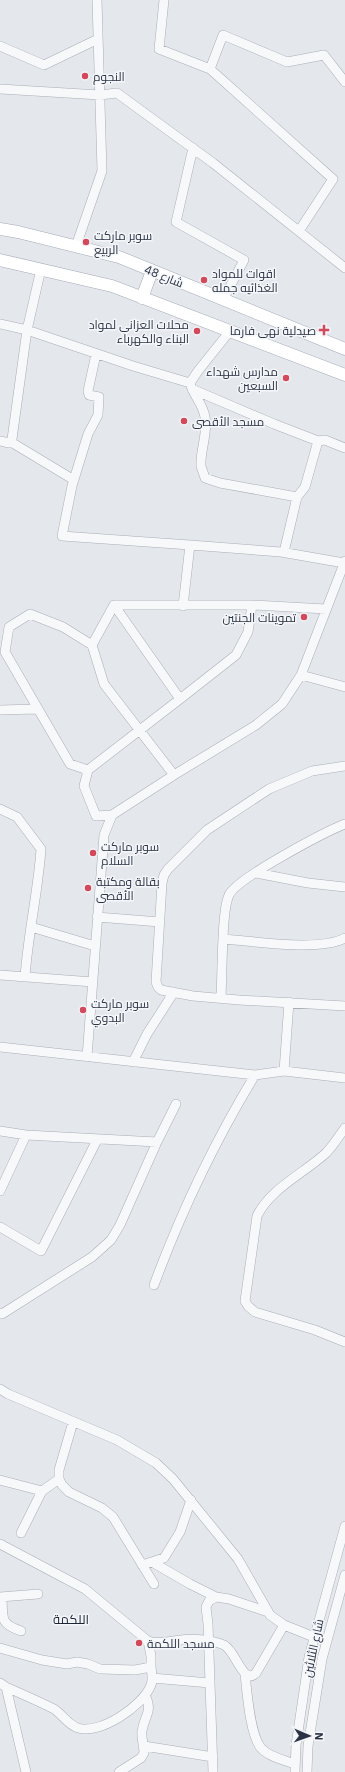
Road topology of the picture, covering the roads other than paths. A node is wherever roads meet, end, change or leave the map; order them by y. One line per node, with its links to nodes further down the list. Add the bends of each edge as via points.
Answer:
1 (96, 0): 3 (street)
2 (164, 0): 5 (street, via 159,49)
3 (98, 39): 4 (street, via 44,65); 8 (street)
4 (0, 46)
5 (210, 69): 6 (street, via 223,35 286,62 324,55); 11 (street, via 333,179)
6 (345, 82)
7 (0, 89): 8 (street)
8 (100, 95): 9 (street, via 117,92); 12 (street, via 102,171)
9 (193, 148): 11 (street); 18 (street, via 176,222 244,260)
10 (0, 229): 12 (main road, شارع 48)
11 (299, 231): 14 (street)
12 (76, 246): 16 (main road, شارع 48, via 119,257)
13 (0, 260): 15 (main road)
14 (345, 268)
15 (41, 269): 17 (main road, via 112,286); 20 (street)
16 (152, 271): 17 (main road); 18 (main road, شارع 48)
17 (142, 298): 21 (main road)
18 (223, 300): 22 (main road, شارع 48)
19 (0, 324): 20 (street)
20 (27, 330): 23 (street); 28 (street)
21 (230, 331): 24 (main road); 25 (street, via 198,371)
22 (345, 349)
23 (96, 354): 25 (street); 30 (street, via 88,391 89,396 100,398 98,415 88,434)
24 (345, 375)
25 (191, 386): 27 (street); 31 (street, via 205,416 201,467 205,478 220,483)
26 (0, 441): 28 (street)
27 (318, 441): 29 (street, via 325,440); 31 (street, via 305,488)
28 (11, 442): 30 (street)
29 (345, 448)
30 (74, 480): 32 (street, via 62,536)
31 (297, 496): 33 (street)
32 (190, 545): 33 (street); 37 (street)
33 (284, 552): 34 (street)
34 (345, 562): 38 (street)
35 (252, 605): 37 (street); 38 (street); 42 (street, via 248,632 236,655)
36 (114, 606): 37 (street); 39 (street); 42 (street)
37 (183, 606)
38 (326, 609): 40 (street)
39 (92, 645): 43 (street, via 63,628 30,614 9,627 5,652); 45 (street, via 104,684)
40 (301, 675): 41 (street); 48 (street, via 282,704 256,725)
41 (345, 687)
42 (180, 699): 45 (street)
43 (37, 709): 44 (street); 47 (street, via 70,764)
44 (0, 710)
45 (140, 730): 47 (street); 48 (street)
46 (345, 766): 55 (street, via 312,770 269,789 207,830 164,875)
47 (88, 770): 50 (street, via 84,786 96,816)
48 (174, 775): 50 (street)
49 (0, 809): 56 (street, via 17,817 41,849)
50 (112, 815): 54 (street, via 104,835)
51 (345, 824): 52 (street, via 329,830)
52 (256, 872): 53 (street, via 308,883); 58 (street, via 234,888 229,895)
53 (345, 887)
54 (97, 917): 55 (street); 59 (street)
55 (160, 922): 63 (street, via 156,982 161,990)
56 (31, 927): 59 (street); 61 (street)
57 (345, 938): 58 (street, via 315,946)
58 (223, 939): 64 (street)
59 (95, 946): 62 (street)
60 (0, 976): 61 (street)
61 (25, 977): 62 (street)
62 (93, 982): 68 (street)
63 (174, 992): 64 (street); 69 (street, via 147,1034)
64 (221, 998): 65 (street)
65 (289, 1002): 66 (street); 70 (street)
66 (345, 1006)
67 (0, 1047): 68 (street)
68 (87, 1057): 69 (street)
69 (133, 1062): 71 (street)
70 (284, 1071): 71 (street); 72 (street)
71 (255, 1075): 81 (street, via 206,1165 170,1242)
72 (345, 1078)
73 (176, 1104): 78 (street)
74 (345, 1128): 83 (street, via 327,1152 263,1205 257,1216 245,1301 255,1312)
75 (0, 1131): 76 (street)
76 (26, 1135): 77 (street); 79 (street)
77 (97, 1140): 78 (street); 80 (street, via 41,1251)
78 (157, 1142): 82 (street, via 111,1240 92,1257)
79 (0, 1191)
80 (0, 1227)
81 (154, 1284)
82 (1, 1314)
83 (345, 1342)
84 (3, 1394): 85 (street)
85 (73, 1422): 86 (street, via 59,1470); 89 (street, via 117,1440 156,1463)
86 (59, 1479): 88 (street); 94 (street, via 69,1492 102,1508 113,1517)
87 (0, 1480): 88 (street)
88 (42, 1491): 91 (street)
89 (191, 1500): 93 (street, via 173,1545 164,1558); 100 (street, via 238,1559)
90 (345, 1526): 103 (street, شارع الثلاثين)
91 (21, 1534)
92 (0, 1544): 104 (street, via 85,1589)
93 (152, 1562): 94 (street); 99 (street)
94 (142, 1565): 96 (street)
95 (345, 1575): 119 (street, شارع الثلاثين, via 322,1659 308,1746)
96 (154, 1584)
97 (38, 1594): 98 (street)
98 (1, 1597): 102 (street, via 3,1622 6,1627)
99 (216, 1597): 100 (street); 105 (street, via 209,1601 206,1607)
100 (268, 1612): 101 (street)
101 (284, 1625): 103 (street); 108 (street, via 256,1673 251,1676)
102 (20, 1631)
103 (314, 1638): 115 (street, شارع الثلاثين, via 308,1664)
104 (148, 1642): 105 (street, via 187,1639); 107 (street)
105 (209, 1642): 108 (street, via 223,1645 230,1650); 110 (street)
106 (0, 1648): 107 (street, via 42,1660 67,1664 77,1662 100,1669 135,1670)
107 (151, 1667): 109 (street)
108 (245, 1674): 115 (street, via 254,1733 261,1748)
109 (152, 1678): 110 (street); 112 (street)
110 (210, 1683): 114 (street)
111 (3, 1685): 112 (street, via 53,1709 71,1724 84,1729 105,1724 138,1704); 116 (street)
112 (145, 1695): 113 (street, via 149,1703 149,1712 142,1732)
113 (144, 1746): 114 (street); 117 (street, via 141,1758)
114 (213, 1757): 118 (street)
115 (295, 1768)
116 (26, 1772)
117 (119, 1772)
118 (213, 1772)
119 (307, 1772)

